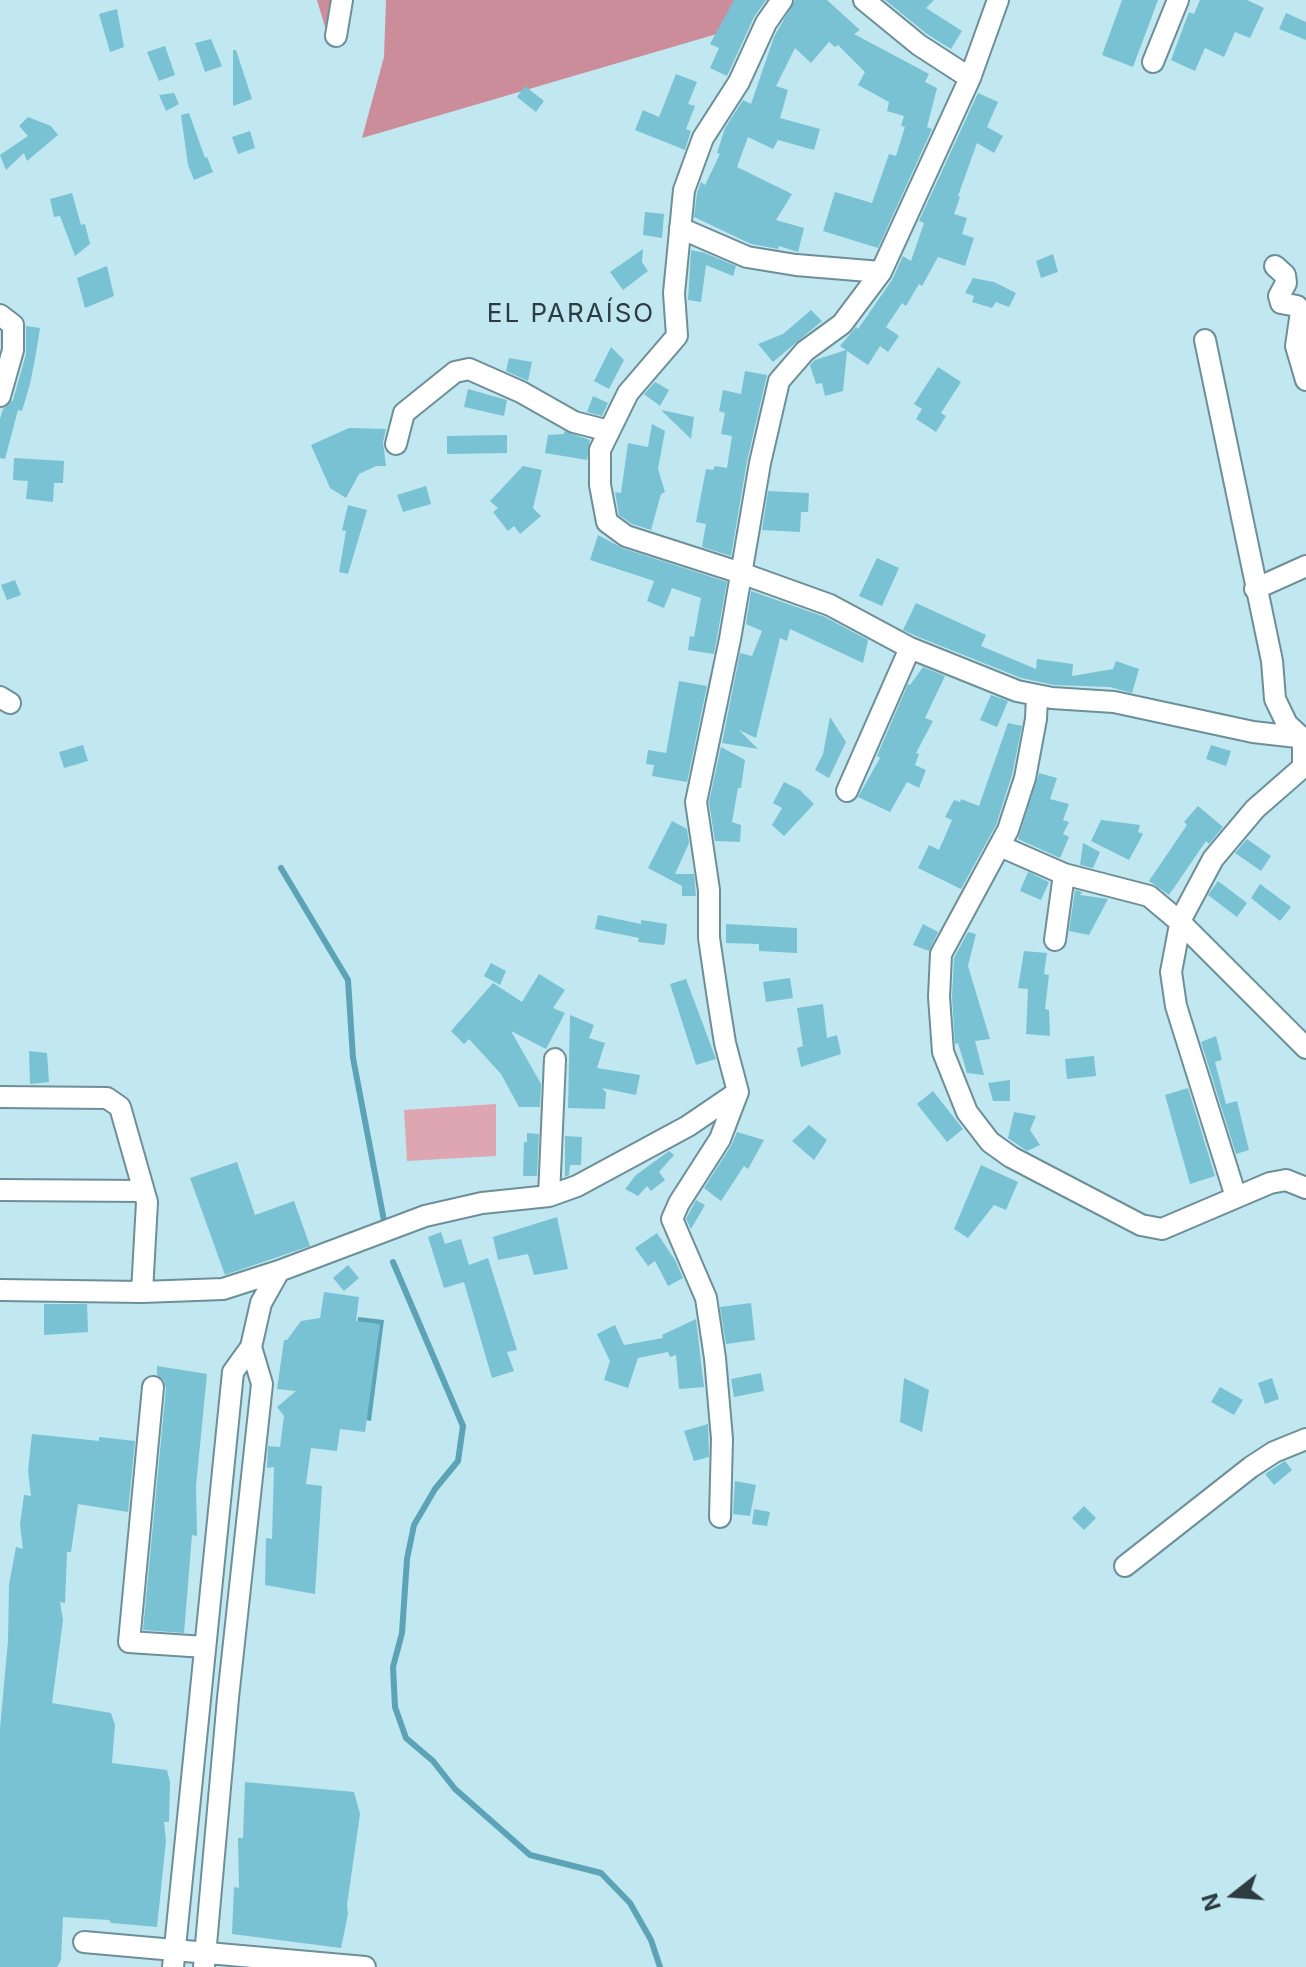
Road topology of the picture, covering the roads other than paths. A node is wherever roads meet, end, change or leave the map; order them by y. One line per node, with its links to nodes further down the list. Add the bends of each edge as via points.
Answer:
1 (342, 0): 6 (street)
2 (782, 0): 9 (street, via 703,138 684,190)
3 (864, 0): 8 (street)
4 (998, 0): 8 (street)
5 (1178, 0): 7 (street)
6 (336, 36)
7 (1153, 62)
8 (970, 78): 11 (street)
9 (680, 228): 11 (street, via 747,257); 16 (street, via 674,293 677,336 628,393)
10 (1275, 266): 14 (street, via 1285,275 1281,303 1301,312 1296,346)
11 (881, 272): 19 (street, via 842,324 805,351 779,381)
12 (6, 320): 15 (street, via 13,350)
13 (1205, 340): 20 (street)
14 (1306, 380)
15 (0, 396)
16 (609, 431): 17 (street, via 574,422 469,369 455,372 404,413); 19 (street, via 600,450 607,522 626,536)
17 (396, 444)
18 (1306, 566): 20 (street)
19 (741, 573): 21 (street, via 830,605); 31 (street, via 696,802 709,890 709,938)
20 (1255, 589): 23 (street, via 1275,699 1287,724)
21 (910, 648): 22 (street); 24 (street)
22 (1037, 696): 23 (street, via 1114,702); 25 (street, via 1025,778)
23 (1304, 738): 27 (street, via 1303,767 1255,809 1213,859)
24 (847, 791)
25 (1000, 846): 26 (street); 37 (street, via 941,954 943,1052 967,1112 990,1142 1011,1157 1141,1225 1162,1229)
26 (1064, 874): 27 (street, via 1149,896); 28 (street)
27 (1180, 922): 29 (street); 37 (street, via 1171,972 1176,1006)
28 (1055, 940)
29 (1306, 1048)
30 (555, 1059): 36 (street)
31 (738, 1092): 36 (street, via 688,1126); 44 (street, via 720,1139 672,1219 706,1298 722,1439)
32 (0, 1097): 35 (street, via 107,1098 120,1107)
33 (1306, 1188): 37 (street, via 1286,1180)
34 (0, 1190): 35 (street)
35 (143, 1191): 40 (street, via 147,1202)
36 (549, 1196): 38 (street, via 425,1216)
37 (1236, 1197)
38 (279, 1271): 40 (street, via 223,1289); 41 (street, via 261,1303)
39 (0, 1290): 40 (street)
40 (142, 1292)
41 (251, 1347): 46 (street, via 233,1372); 48 (street, via 262,1384)
42 (153, 1387): 46 (street, via 129,1642)
43 (1306, 1439): 45 (street, via 1251,1467)
44 (720, 1517)
45 (1125, 1566)
46 (205, 1647): 47 (street)
47 (202, 1694): 48 (street); 50 (street)
48 (228, 1698): 51 (street)
49 (84, 1942): 50 (street)
50 (174, 1958): 51 (street)
51 (205, 1960): 52 (street)
52 (365, 1967)

